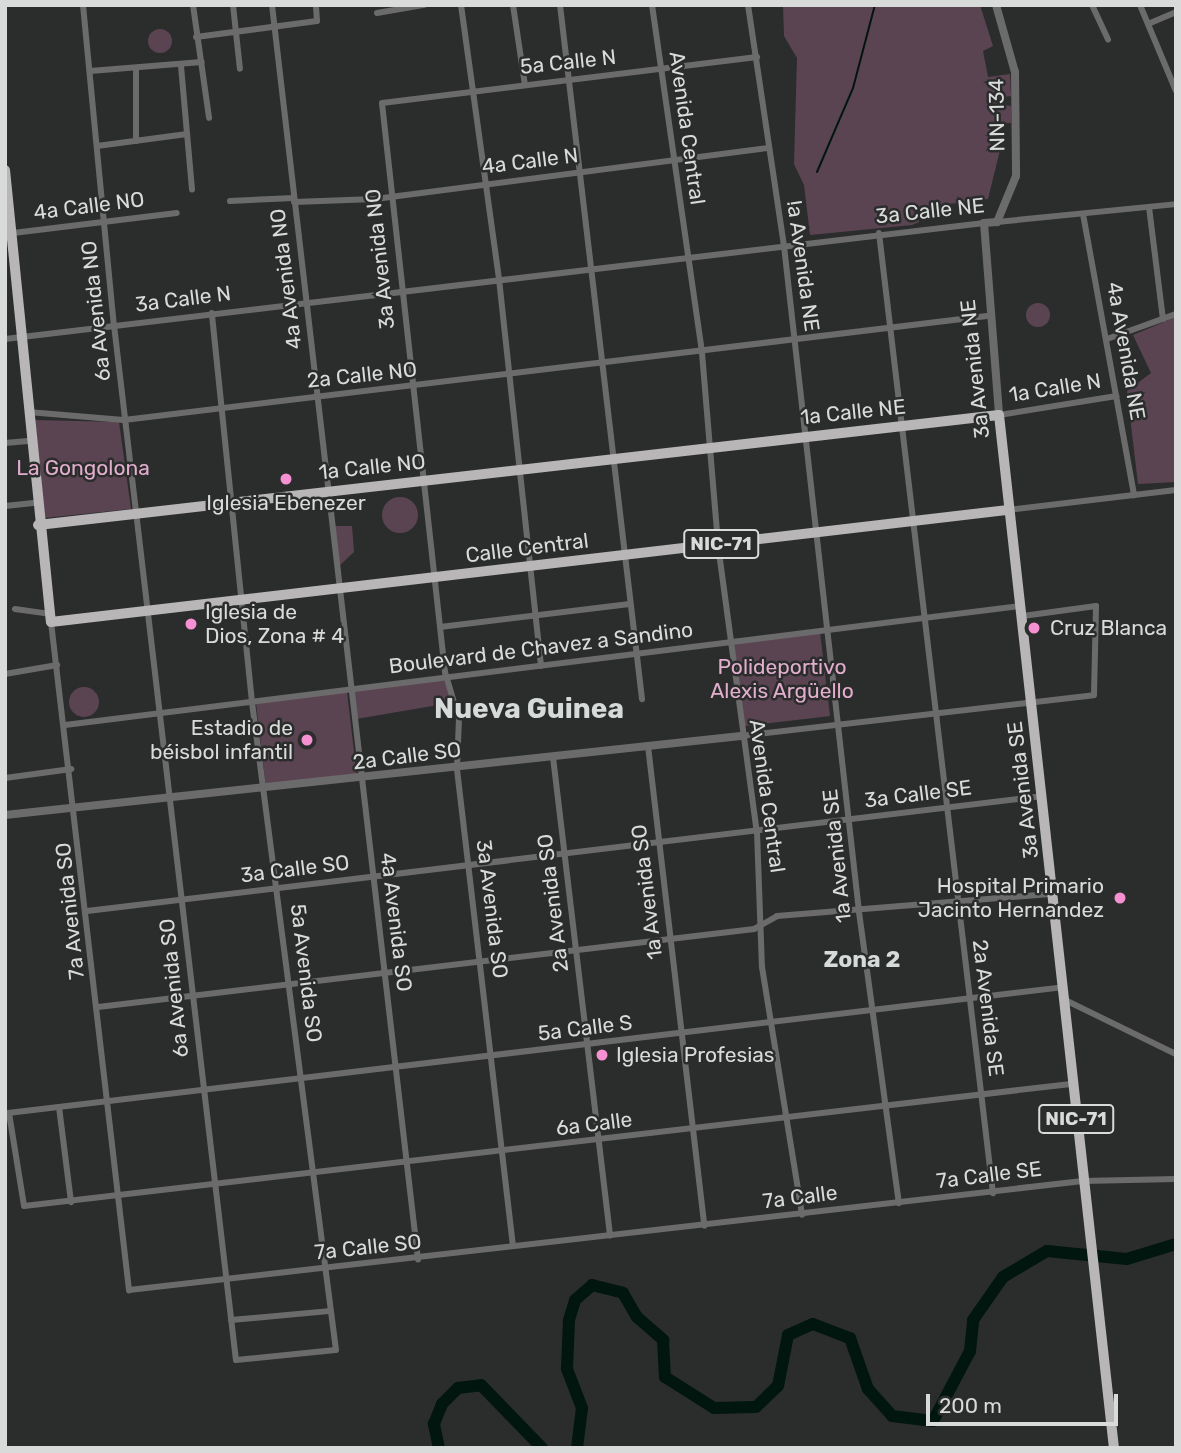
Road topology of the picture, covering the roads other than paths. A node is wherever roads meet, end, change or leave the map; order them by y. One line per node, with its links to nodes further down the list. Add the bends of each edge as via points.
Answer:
1 (83, 5): 28 (street, 6a Avenida NO)
2 (193, 5): 20 (street)
3 (233, 5): 19 (street)
4 (272, 5): 18 (street, 4a Avenida NO)
5 (316, 5): 18 (street, via 317,21)
6 (424, 5): 16 (street)
7 (461, 5): 31 (street)
8 (513, 5): 30 (street)
9 (560, 5): 29 (street)
10 (652, 5): 27 (street, Avenida Central)
11 (748, 5): 22 (street, !a Avenida NE)
12 (1092, 5): 21 (street)
13 (1140, 5): 17 (street)
14 (999, 6): 51 (street, NN-134 / NN-134, via 1015,72 1016,176)
15 (1176, 12): 17 (street)
16 (377, 13)
17 (1148, 24): 32 (street)
18 (274, 26): 19 (street); 45 (street, 4a Avenida NO)
19 (236, 32): 20 (street); 26 (street)
20 (196, 37): 23 (street)
21 (1108, 40)
22 (757, 57): 27 (street, 5a Calle N); 38 (street, !a Avenida NE)
23 (202, 62): 24 (street); 34 (street)
24 (181, 65): 25 (street); 35 (street)
25 (136, 68): 28 (street); 36 (street)
26 (240, 69)
27 (661, 69): 29 (street, 5a Calle N); 39 (street, Avenida Central)
28 (90, 71): 37 (street, 6a Avenida NO)
29 (569, 81): 30 (street, 5a Calle N); 41 (street)
30 (525, 85): 31 (street, 5a Calle N)
31 (472, 89): 33 (street, 5a Calle N); 42 (street)
32 (1176, 91)
33 (382, 103): 44 (street, 3a Avenida NO)
34 (209, 118)
35 (187, 134): 36 (street); 43 (street)
36 (136, 141): 37 (street)
37 (97, 146): 52 (street, 6a Avenida NO)
38 (769, 148): 39 (street, 4a Calle N); 56 (street, !a Avenida NE)
39 (673, 160): 41 (street, 4a Calle N); 57 (street, Avenida Central)
40 (5, 170): 54 (highway)
41 (580, 172): 42 (street, 4a Calle N); 58 (street)
42 (483, 184): 44 (street, 4a Calle N); 59 (street)
43 (192, 190)
44 (391, 197): 45 (street, 4a Calle N); 60 (street, 3a Avenida NO)
45 (294, 200): 46 (street, 4a Calle N); 61 (street, 4a Avenida NO)
46 (230, 201)
47 (1176, 204): 48 (street, 3a Calle NE)
48 (1149, 207): 50 (street, 3a Calle NE); 65 (street)
49 (177, 213): 52 (street, 4a Calle NO)
50 (1083, 214): 51 (street, 3a Calle NE); 70 (street, 4a Avenida NE)
51 (998, 222): 53 (street, 3a Calle NE)
52 (104, 223): 54 (street, 4a Calle NO); 66 (street, 6a Avenida NO)
53 (984, 223): 55 (street, 3a Calle NE); 64 (street, 3a Avenida NE)
54 (8, 233): 68 (highway)
55 (878, 233): 56 (street, 3a Calle NE); 67 (street, 2a Avenida SE)
56 (784, 246): 57 (street, 3a Calle NE); 71 (street, !a Avenida NE)
57 (688, 256): 58 (street, 3a Calle NE); 72 (street, Avenida Central)
58 (591, 268): 59 (street, 3a Calle NE); 73 (street)
59 (499, 279): 60 (street, 3a Calle N); 74 (street)
60 (400, 291): 61 (street, 3a Calle N); 75 (street, 3a Avenida NO)
61 (306, 302): 62 (street, 3a Calle N); 77 (street, 4a Avenida NO)
62 (212, 313): 66 (street, 3a Calle N); 78 (street, 5a Avenida SO)
63 (1176, 314): 65 (street)
64 (987, 316): 67 (street, 2a Calle NO); 80 (street, 3a Avenida NE)
65 (1163, 319): 70 (street)
66 (114, 326): 68 (street, 3a Calle N); 81 (street, 6a Avenida NO)
67 (890, 327): 71 (street, 2a Calle NO); 82 (street, 2a Avenida SE)
68 (22, 335): 69 (street, 3a Calle N); 79 (highway)
69 (5, 339)
70 (1107, 339): 76 (street, 4a Avenida NE)
71 (795, 341): 72 (street, 2a Calle NO); 83 (street, !a Avenida NE)
72 (702, 353): 73 (street, 2a Calle NO); 86 (street, Avenida Central)
73 (602, 364): 74 (street, 2a Calle NO); 87 (street)
74 (506, 377): 75 (street, 2a Calle NO); 88 (street)
75 (412, 387): 77 (street, 2a Calle NO); 89 (street, 3a Avenida NO)
76 (1116, 396): 80 (street, 1a Calle N); 92 (street, 4a Avenida NE)
77 (317, 398): 78 (street, 2a Calle NO); 91 (street, 4a Avenida NO)
78 (222, 408): 81 (street, 2a Calle NO); 93 (street, 5a Avenida SO)
79 (27, 412): 81 (street, 2a Calle NO); 84 (highway)
80 (999, 415): 82 (highway, 1a Calle NE); 96 (highway, 3a Avenida NE)
81 (124, 420): 97 (street, 6a Avenida NO)
82 (902, 426): 83 (highway, 1a Calle NE); 98 (street, 2a Avenida SE)
83 (806, 437): 86 (highway, 1a Calle NE); 100 (street, !a Avenida NE)
84 (28, 441): 85 (street); 94 (highway)
85 (5, 443)
86 (710, 448): 87 (highway, 1a Calle NO); 101 (street, Avenida Central)
87 (614, 459): 88 (highway, 1a Calle NO); 102 (street)
88 (518, 470): 89 (highway, 1a Calle NO); 103 (street)
89 (423, 480): 91 (highway, 1a Calle NO); 104 (street, 3a Avenida NO)
90 (1176, 490): 92 (street)
91 (328, 491): 93 (highway, 1a Calle NO); 105 (street, 4a Avenida NO)
92 (1134, 495): 96 (street)
93 (233, 502): 97 (highway, 1a Calle NO); 106 (street, 5a Avenida SO)
94 (36, 503): 95 (street); 99 (highway)
95 (5, 506)
96 (1008, 510): 98 (highway, Calle Central / NIC-71); 109 (highway, 3a Avenida SE / NIC-71)
97 (136, 512): 99 (highway, 1a Calle NO); 110 (street, 6a Avenida NO)
98 (913, 522): 100 (highway, Calle Central / NIC-71); 113 (street, 2a Avenida SE)
99 (38, 525): 112 (highway)
100 (817, 533): 101 (highway, Calle Central / NIC-71); 115 (street, !a Avenida NE)
101 (718, 545): 102 (highway, Calle Central / NIC-71); 116 (street, Avenida Central)
102 (625, 556): 103 (highway, Calle Central / NIC-71); 107 (street)
103 (529, 567): 104 (highway, Calle Central / NIC-71); 111 (street)
104 (435, 578): 105 (highway, Calle Central / NIC-71); 114 (street, 3a Avenida SO)
105 (339, 590): 106 (highway, Calle Central / NIC-71); 122 (street, 4a Avenida SO)
106 (242, 601): 110 (highway, Calle Central / NIC-71); 124 (street, 5a Avenida SO)
107 (631, 604): 111 (street); 117 (street)
108 (15, 609): 112 (street)
109 (1022, 611): 113 (street, Boulevard de Chavez a Sandino); 125 (highway, 3a Avenida SE / NIC-71); 125 (street, Boulevard de Chavez a Sandino, via 1096,606 1094,695)
110 (148, 612): 112 (highway, Calle Central / NIC-71); 127 (street, 6a Avenida SO)
111 (535, 615): 114 (street); 119 (street)
112 (50, 618): 118 (street, 7a Avenida SO)
113 (926, 618): 115 (street, Boulevard de Chavez a Sandino); 126 (street, 2a Avenida SE)
114 (440, 627): 121 (street, 3a Avenida SO)
115 (826, 631): 116 (street, Boulevard de Chavez a Sandino); 128 (street, 1a Avenida SE)
116 (730, 642): 117 (street, Boulevard de Chavez a Sandino); 130 (street, Avenida Central)
117 (637, 654): 119 (street, Boulevard de Chavez a Sandino); 123 (street)
118 (57, 665): 120 (street); 129 (street, 7a Avenida SO)
119 (541, 666): 121 (street, Boulevard de Chavez a Sandino)
120 (5, 674)
121 (447, 677): 122 (street, Boulevard de Chavez a Sandino); 133 (street, 3a Avenida SO, via 459,719)
122 (349, 690): 124 (street, Boulevard de Chavez a Sandino); 136 (street, 4a Avenida SO)
123 (642, 699)
124 (252, 702): 127 (street, Boulevard de Chavez a Sandino); 137 (street, 5a Avenida SO)
125 (1031, 702): 126 (street); 138 (highway, 3a Avenida SE / NIC-71)
126 (936, 713): 128 (street); 141 (street, 2a Avenida SE)
127 (161, 715): 129 (street, Boulevard de Chavez a Sandino); 139 (street, 6a Avenida SO)
128 (838, 724): 130 (street); 143 (street, 1a Avenida SE)
129 (65, 725): 134 (street, 7a Avenida SO)
130 (741, 736): 131 (street, 2a Calle SO); 144 (street, Avenida Central)
131 (648, 746): 132 (street, 2a Calle SO); 145 (street, 1a Avenida SO)
132 (552, 757): 133 (street, 2a Calle SO); 146 (street, 2a Avenida SO)
133 (457, 768): 136 (street, 2a Calle SO); 147 (street, 3a Avenida SO)
134 (71, 769): 135 (street); 140 (street, 7a Avenida SO)
135 (5, 778)
136 (360, 779): 137 (street, 2a Calle SO); 148 (street, 4a Avenida SO)
137 (264, 790): 139 (street, 2a Calle SO); 149 (street, 5a Avenida SO)
138 (1043, 796): 141 (street, 3a Calle SE); 150 (highway, 3a Avenida SE / NIC-71)
139 (170, 801): 140 (street, 2a Calle SO); 151 (street, 6a Avenida SO)
140 (77, 807): 142 (street, 2a Calle SO); 153 (street, 7a Avenida SO)
141 (946, 808): 143 (street, 3a Calle SE); 152 (street, 2a Avenida SE)
142 (5, 815)
143 (853, 820): 144 (street, 3a Calle SE); 154 (street, 1a Avenida SE)
144 (757, 832): 145 (street, 3a Calle SO); 155 (street, Avenida Central)
145 (659, 844): 146 (street, 3a Calle SO); 156 (street, 1a Avenida SO)
146 (564, 855): 147 (street, 3a Calle SO); 157 (street, 2a Avenida SO)
147 (470, 866): 148 (street, 3a Calle SO); 158 (street, 3a Avenida SO)
148 (373, 878): 149 (street, 3a Calle SO); 159 (street, 4a Avenida SO)
149 (277, 889): 151 (street, 3a Calle SO); 160 (street, 5a Avenida SO)
150 (1055, 894): 152 (street); 161 (highway, 3a Avenida SE / NIC-71)
151 (182, 900): 153 (street, 3a Calle SO); 162 (street, 6a Avenida SO)
152 (958, 905): 154 (street); 163 (street, 2a Avenida SE)
153 (87, 911): 165 (street, 7a Avenida SO)
154 (859, 912): 155 (street, via 777,916); 166 (street, 1a Avenida SE)
155 (762, 923): 156 (street); 167 (street, Avenida Central, via 762,967)
156 (670, 939): 157 (street); 168 (street, 1a Avenida SO)
157 (576, 950): 158 (street); 169 (street, 2a Avenida SO)
158 (481, 961): 159 (street); 171 (street, 3a Avenida SO)
159 (385, 972): 160 (street); 172 (street, 4a Avenida SO)
160 (290, 984): 162 (street); 173 (street, 5a Avenida SO)
161 (1066, 986): 163 (street, 5a Calle S); 164 (highway, 3a Avenida SE / NIC-71)
162 (193, 995): 165 (street); 175 (street, 6a Avenida SO)
163 (967, 997): 166 (street, 5a Calle S); 176 (street, 2a Avenida SE)
164 (1061, 998): 170 (street); 174 (highway, 3a Avenida SE / NIC-71)
165 (98, 1007): 177 (street, 7a Avenida SO)
166 (873, 1007): 167 (street, 5a Calle S); 178 (street, 1a Avenida SE)
167 (775, 1023): 168 (street, 5a Calle S); 181 (street, Avenida Central)
168 (682, 1034): 169 (street, 5a Calle S); 182 (street, 1a Avenida SO)
169 (587, 1045): 171 (street, 5a Calle S); 183 (street, 2a Avenida SO)
170 (1176, 1054)
171 (493, 1056): 172 (street, 5a Calle S); 184 (street, 3a Avenida SO)
172 (398, 1067): 173 (street, 5a Calle S); 185 (street, 4a Avenida SO)
173 (301, 1079): 175 (street, 5a Calle S); 186 (street, 5a Avenida SO)
174 (1071, 1084): 176 (street, 6a Calle); 188 (highway, 3a Avenida SE / NIC-71)
175 (203, 1090): 177 (street, 5a Calle S); 189 (street, 6a Avenida SO)
176 (981, 1095): 178 (street, 6a Calle); 190 (street, 2a Avenida SE)
177 (108, 1102): 179 (street, 5a Calle S); 191 (street, 7a Avenida SO)
178 (886, 1106): 181 (street, 6a Calle); 193 (street, 1a Avenida SE)
179 (59, 1107): 180 (street, 5a Calle S); 192 (street)
180 (7, 1113): 192 (street, 6a Calle, via 24,1206)
181 (790, 1118): 182 (street, 6a Calle); 194 (street, Avenida Central)
182 (693, 1129): 183 (street, 6a Calle); 195 (street, 1a Avenida SO)
183 (599, 1141): 184 (street, 6a Calle); 196 (street, 2a Avenida SO)
184 (503, 1152): 185 (street, 6a Calle); 197 (street, 3a Avenida SO)
185 (408, 1163): 186 (street, 6a Calle); 198 (street, 4a Avenida SO)
186 (311, 1175): 189 (street, 6a Calle); 199 (street, 5a Avenida SO)
187 (1176, 1179): 188 (street, 7a Calle SE)
188 (1083, 1181): 190 (street, 7a Calle SE); 204 (highway, 3a Avenida SE / NIC-71)
189 (213, 1186): 191 (street, 6a Calle); 200 (street, 6a Avenida SO)
190 (993, 1193): 193 (street, 7a Calle SE)
191 (120, 1197): 192 (street, 6a Calle); 200 (street, 7a Calle SO, via 129,1290)
192 (71, 1202)
193 (899, 1203): 194 (street, 7a Calle)
194 (802, 1215): 195 (street, 7a Calle)
195 (704, 1226): 196 (street, 7a Calle SO)
196 (610, 1236): 197 (street, 7a Calle SO)
197 (513, 1246): 198 (street, 7a Calle SO)
198 (418, 1260): 199 (street, 7a Calle SO)
199 (323, 1270): 200 (street, 7a Calle SO); 201 (street, 5a Avenida SO)
200 (227, 1281): 202 (street, 6a Avenida SO)
201 (329, 1311): 202 (street); 203 (street, 5a Avenida SO, via 336,1350)
202 (231, 1320): 203 (street, 6a Avenida SO)
203 (236, 1360)
204 (1114, 1448)

